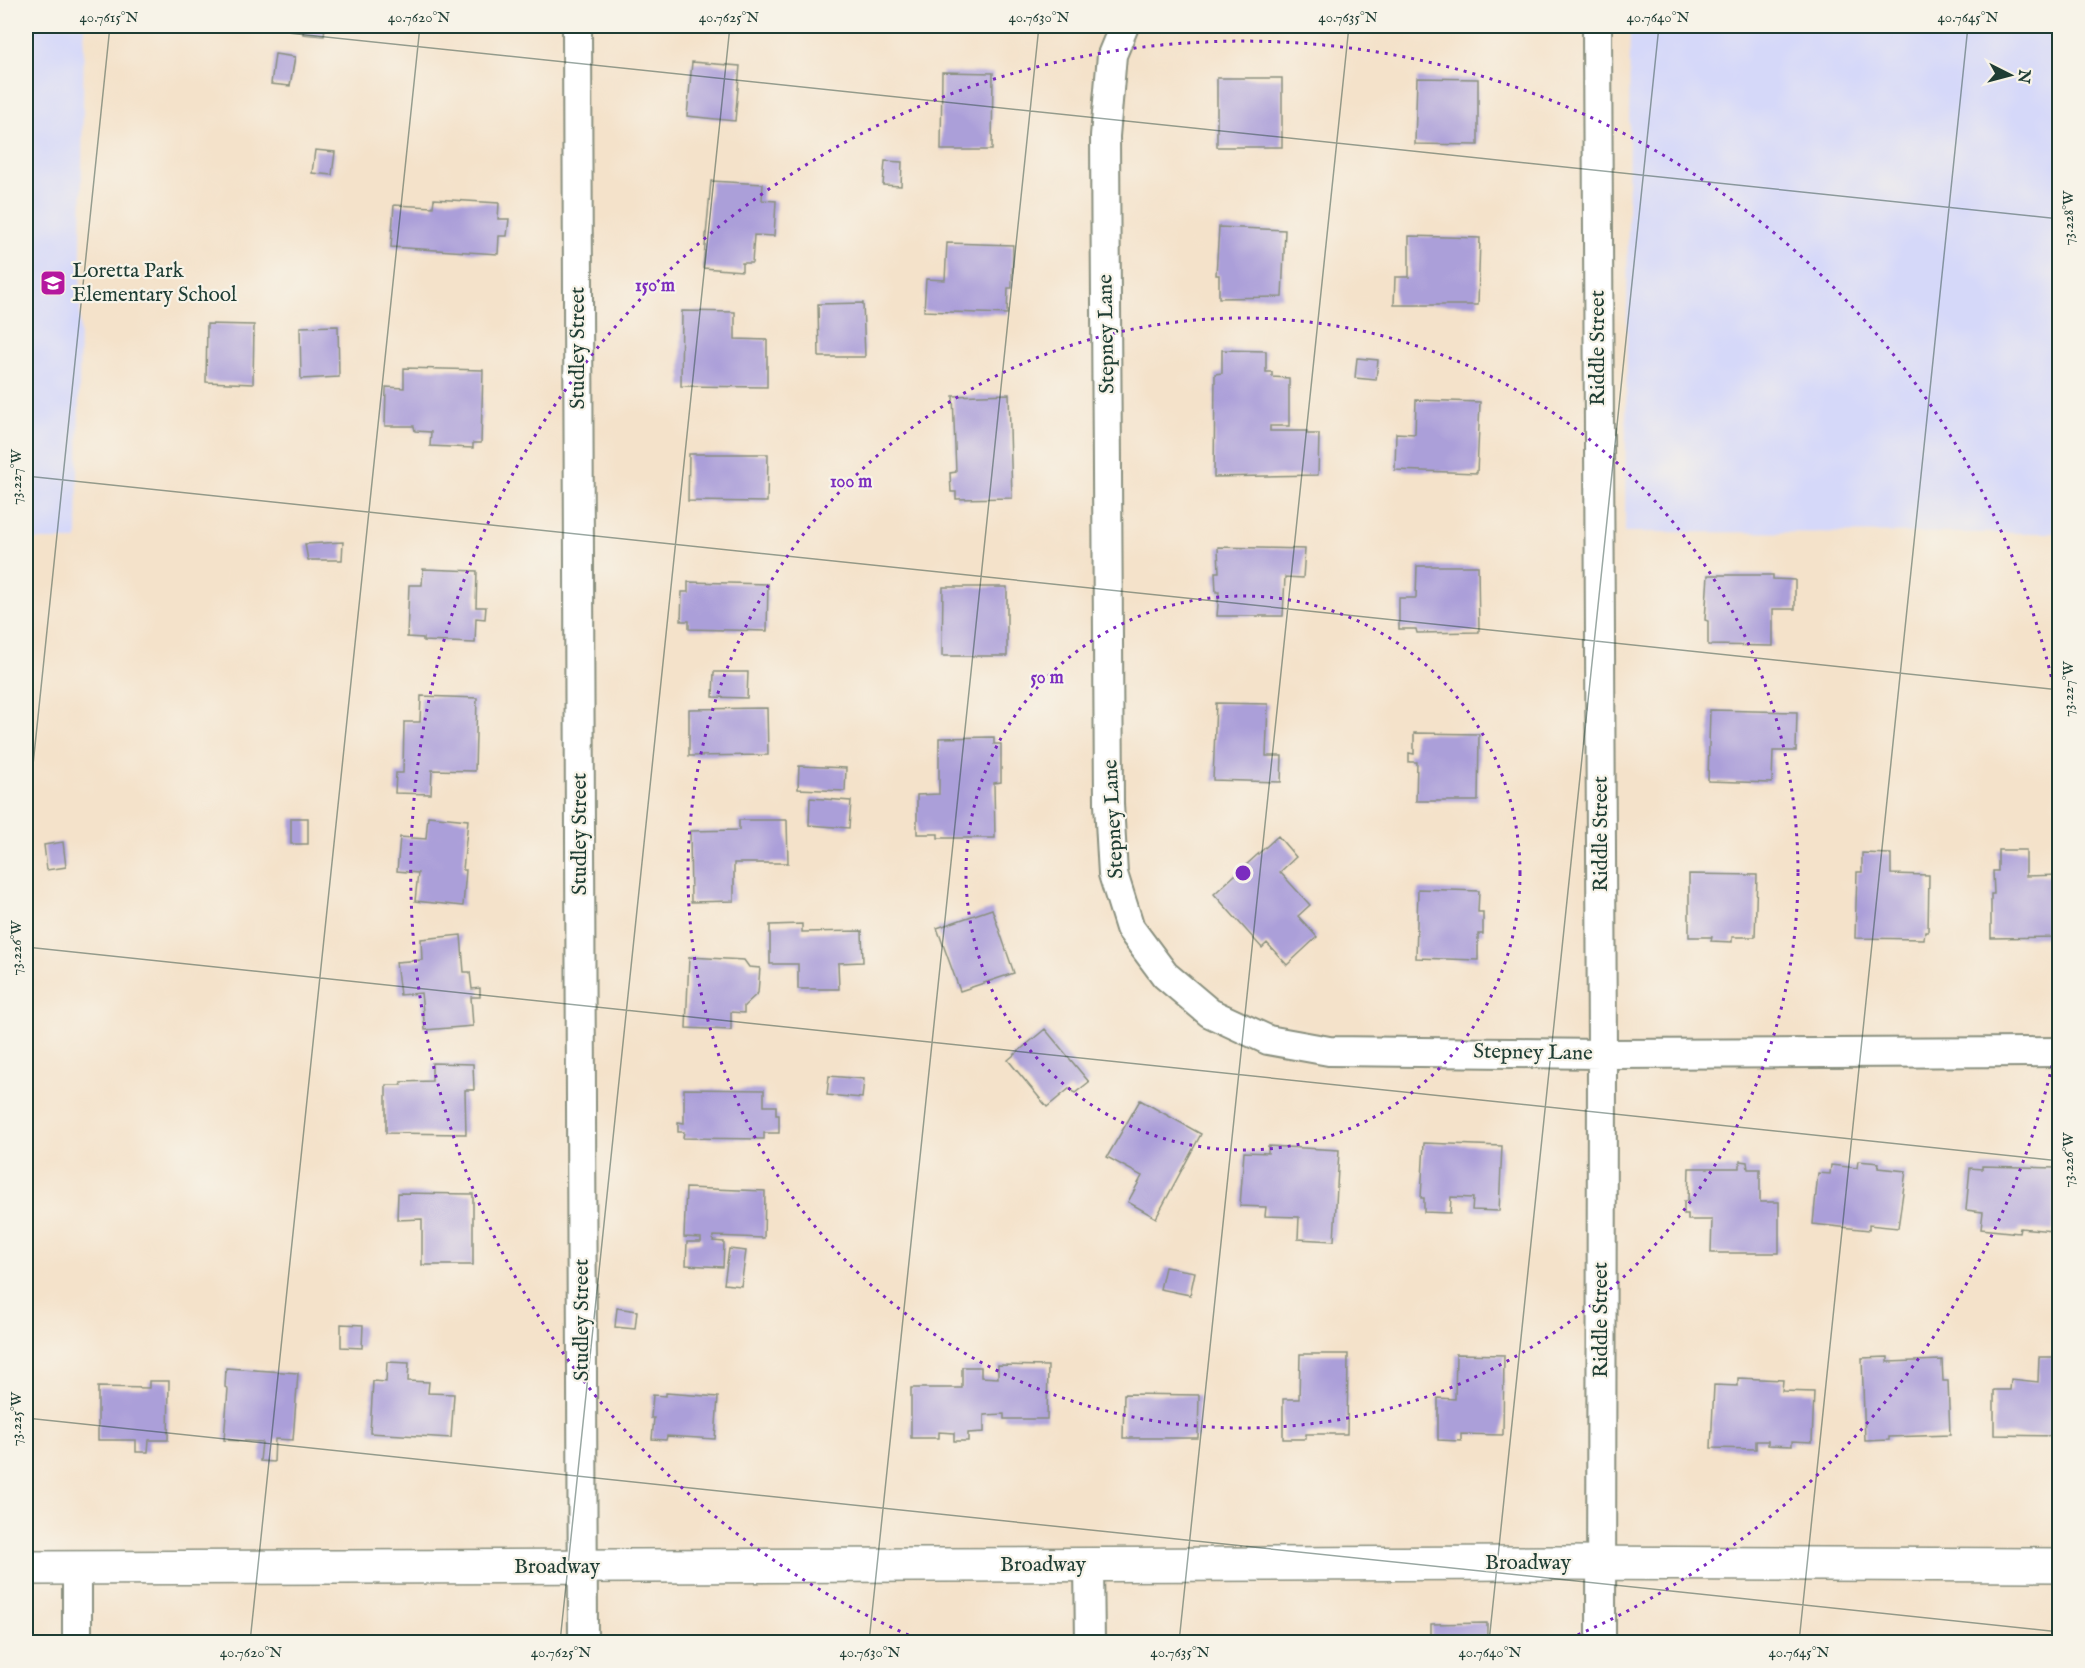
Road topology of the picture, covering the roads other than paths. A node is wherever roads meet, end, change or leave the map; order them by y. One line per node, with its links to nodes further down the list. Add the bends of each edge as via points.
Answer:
1 (577, 26): 9 (street, Studley Street)
2 (1124, 26): 5 (street, Stepney Lane, via 1112,55 1105,136 1109,804 1113,874 1130,928 1165,975 1210,1012 1268,1040 1329,1051)
3 (1597, 26): 5 (street, Riddle Street)
4 (2060, 1052): 5 (street, Stepney Lane)
5 (1602, 1054): 6 (street, Riddle Street)
6 (1601, 1563): 7 (street, Broadway); 8 (street, Broadway); 15 (street, Riddle Street)
7 (1089, 1564): 9 (street, Broadway); 14 (street)
8 (2060, 1565)
9 (583, 1566): 11 (street, Broadway); 13 (street, Studley Street)
10 (26, 1568): 11 (street, Broadway)
11 (77, 1568): 12 (street)
12 (77, 1642)
13 (583, 1642)
14 (1090, 1642)
15 (1601, 1642)

